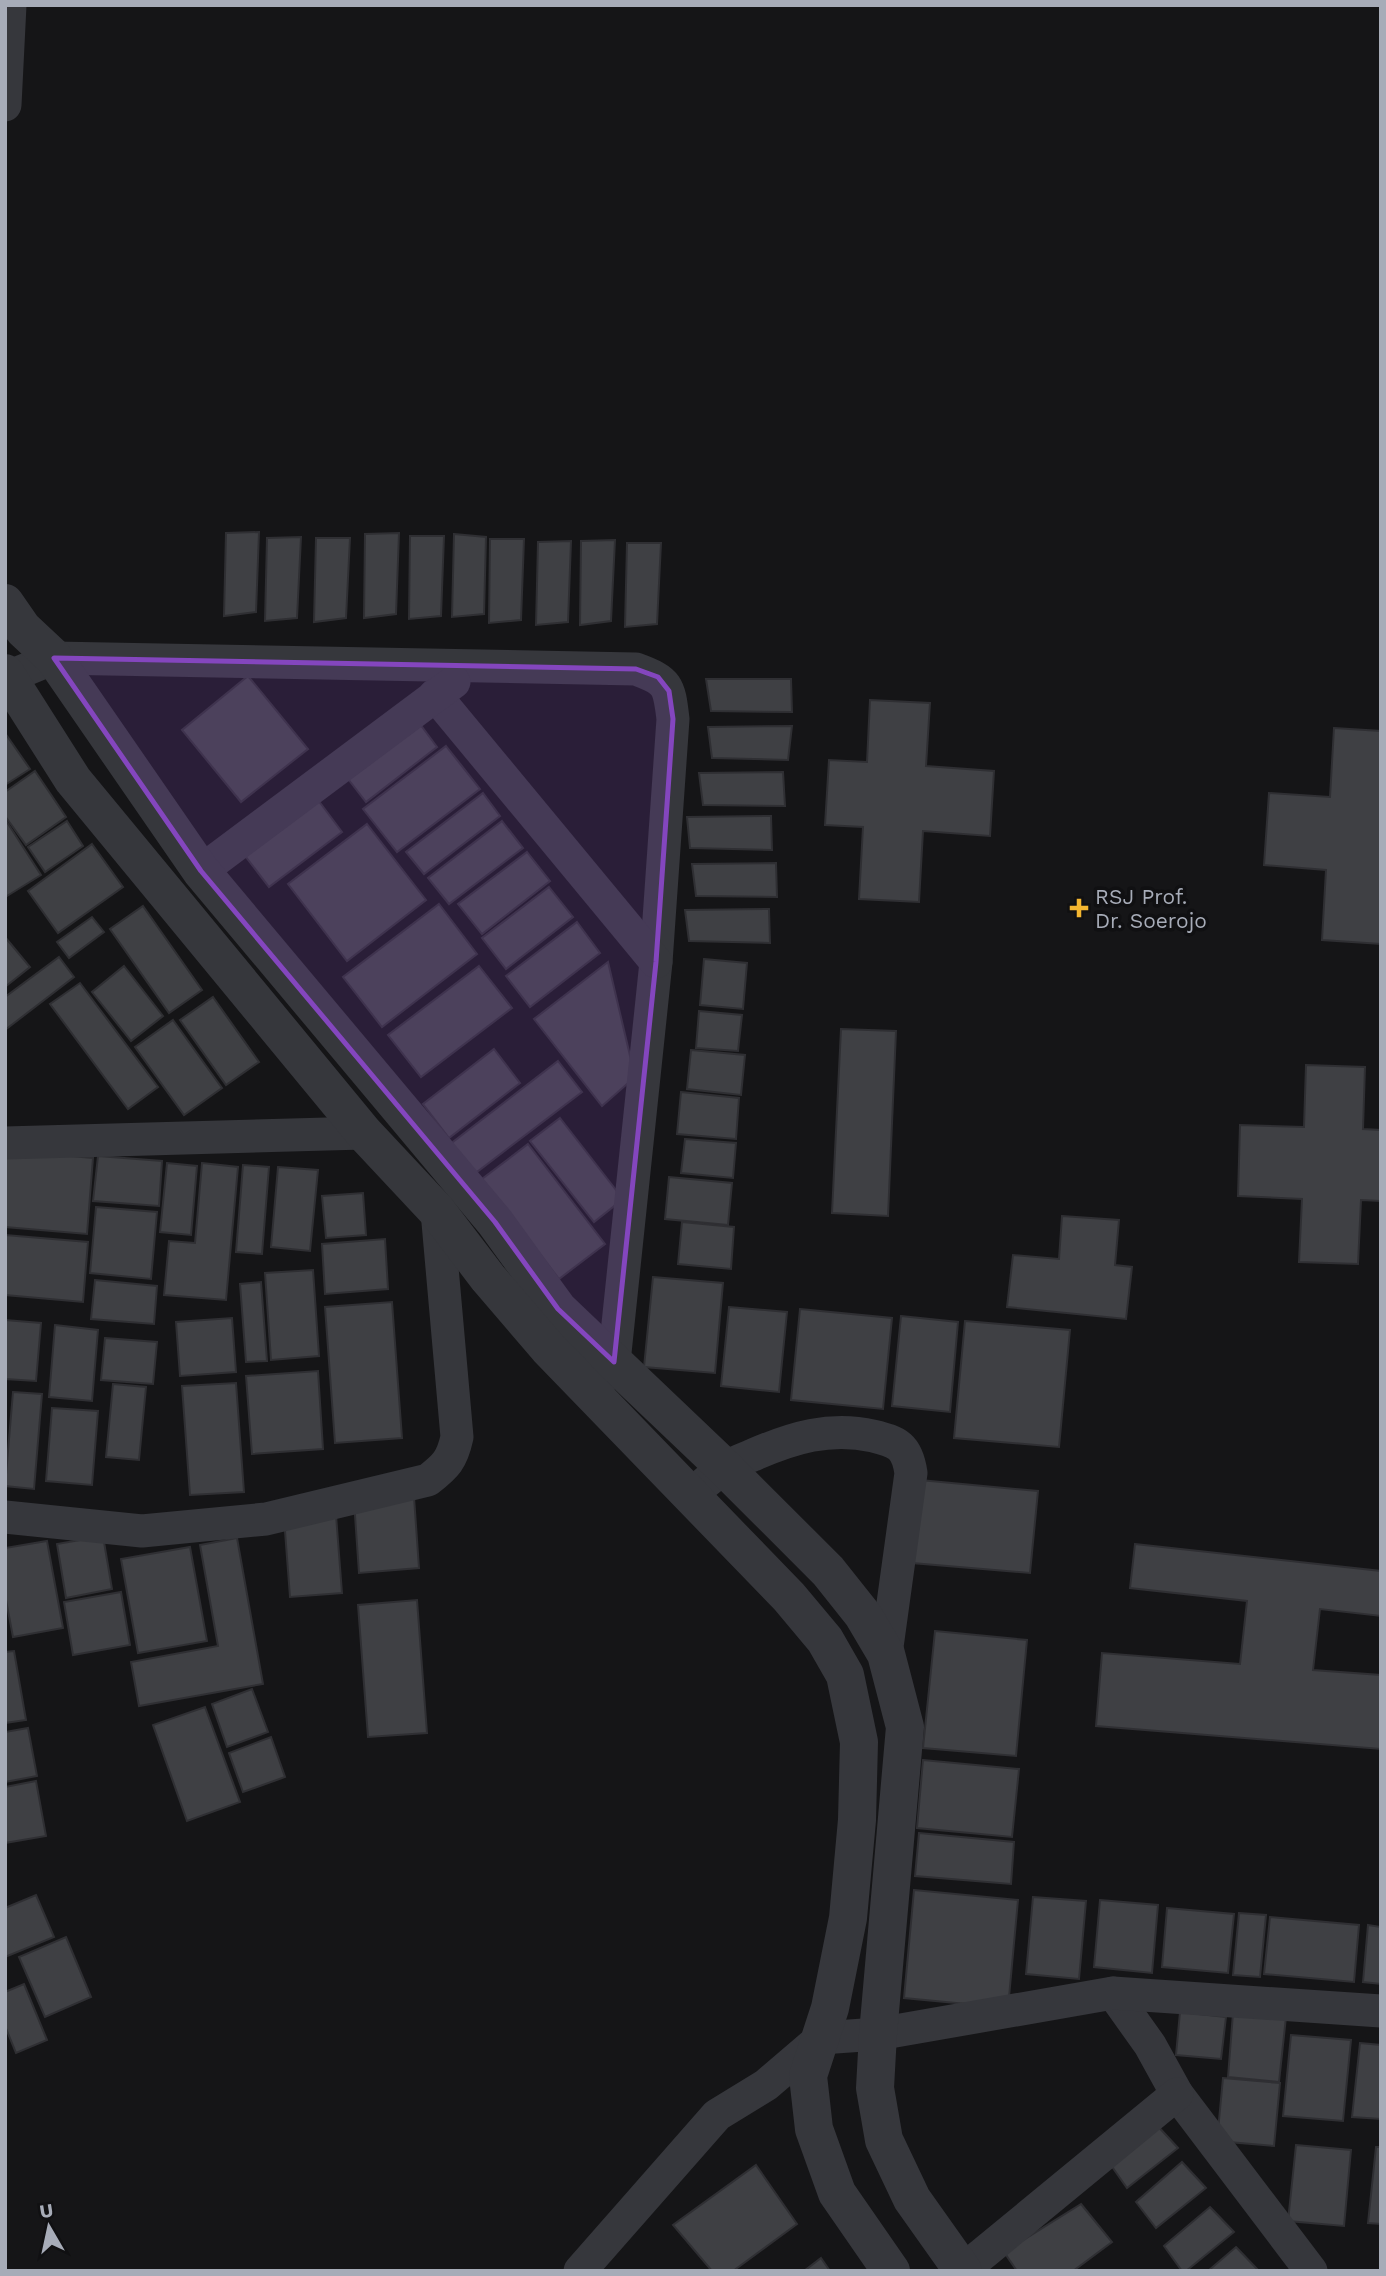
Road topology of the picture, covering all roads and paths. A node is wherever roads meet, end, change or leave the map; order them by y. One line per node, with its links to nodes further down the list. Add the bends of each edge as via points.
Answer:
1 (10, 5): 2 (street)
2 (5, 105)
3 (5, 603): 4 (street, via 23,629)
4 (54, 658): 5 (street); 6 (street); 8 (street)
5 (476, 666): 7 (street); 9 (street, via 636,670 658,677 670,691 673,719)
6 (7, 675): 10 (street, via 73,780)
7 (435, 695): 8 (street); 9 (street)
8 (201, 871): 13 (street, via 495,1222 558,1309)
9 (656, 962): 13 (street)
10 (364, 1133): 11 (street); 12 (street)
11 (5, 1143)
12 (437, 1212): 14 (street, via 548,1348); 17 (street, via 457,1437 453,1456 428,1480 266,1519 156,1530)
13 (614, 1362): 14 (street); 15 (street)
14 (592, 1393): 16 (street)
15 (725, 1468): 16 (street); 18 (street, via 828,1570); 18 (street, via 807,1434 868,1435 901,1447 911,1473)
16 (690, 1495): 22 (street, via 789,1597 825,1640 845,1675 859,1742 857,1820 848,1917)
17 (5, 1517)
18 (886, 1654): 21 (street, via 905,1727)
19 (1113, 1993): 20 (street); 21 (street); 23 (street)
20 (1381, 2011)
21 (878, 2034): 22 (street); 26 (street, via 876,2088 884,2140 912,2199)
22 (821, 2038): 24 (street, via 766,2085 717,2115); 25 (street, via 808,2076 814,2129 837,2193)
23 (1177, 2094): 26 (street); 27 (street)
24 (580, 2271)
25 (891, 2271)
26 (963, 2271)
27 (1311, 2271)

